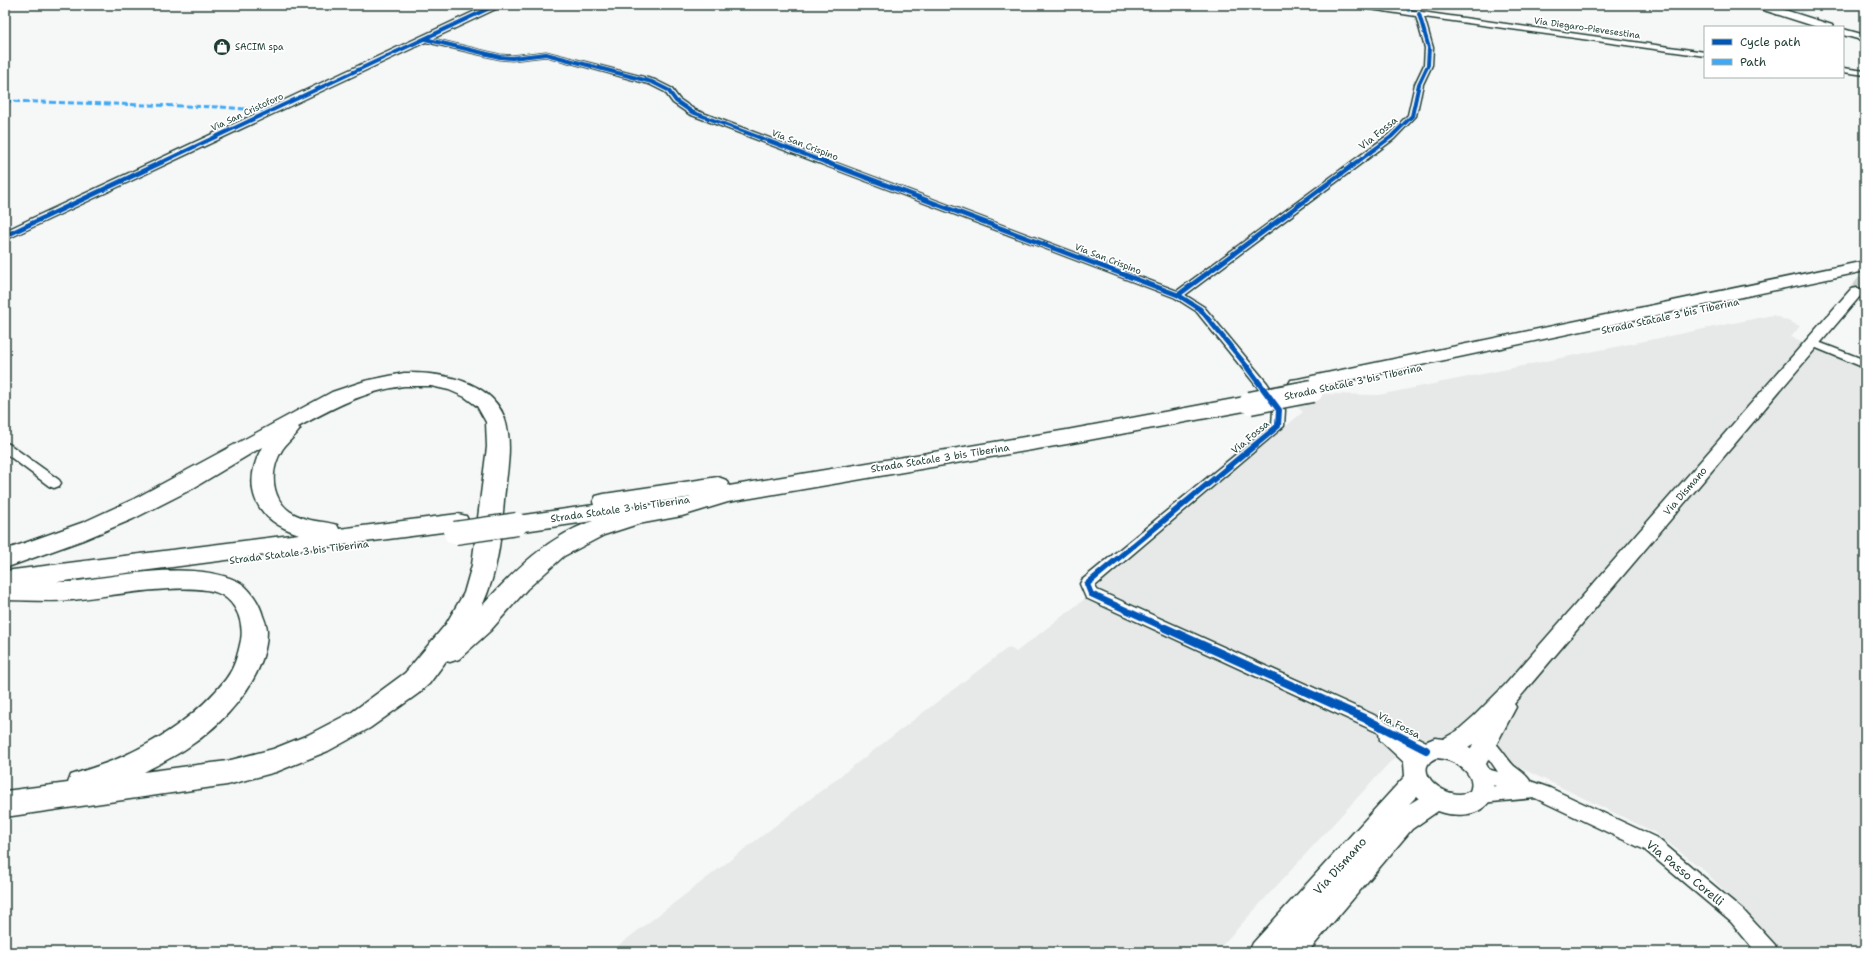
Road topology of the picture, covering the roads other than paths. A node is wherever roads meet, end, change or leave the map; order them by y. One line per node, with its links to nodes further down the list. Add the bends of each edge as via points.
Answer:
1 (496, 5): 8 (main road, Via San Cristoforo)
2 (1357, 5): 4 (street, Via Diegaro-Pievesestina)
3 (1758, 5): 5 (main road)
4 (1413, 13): 10 (street, Via Diegaro-Pievesestina); 17 (street, Via Fossa, via 1429,48 1428,65 1419,84 1412,116 1392,137)
5 (1825, 26)
6 (1846, 32): 7 (main road); 9 (main road)
7 (1865, 38)
8 (425, 39): 13 (main road, Via San Cristoforo); 17 (street, Via San Crispino, via 500,57 546,54 652,82 668,90 676,101 692,112)
9 (1865, 42)
10 (1704, 54)
11 (1844, 70): 12 (street)
12 (1862, 73)
13 (5, 236)
14 (1865, 266): 20 (highway, Strada Statale 3 bis Tiberina)
15 (1865, 274): 20 (highway, Strada Statale 3 bis Tiberina)
16 (1856, 292): 18 (main road, Via Dismano)
17 (1178, 295): 33 (street, Via Fossa, via 1200,309 1263,386 1279,410 1278,426 1087,584 1091,594 1366,719 1389,738)
18 (1813, 343): 19 (street); 31 (main road, Via Dismano)
19 (1865, 364)
20 (1305, 388): 24 (highway, Strada Statale 3 bis Tiberina, bridge, via 1067,437)
21 (319, 407): 25 (highway, via 286,432 268,453 262,476 264,496 277,514 298,526 334,532); 26 (highway, via 143,505 54,542); 30 (highway, via 353,391 389,382 420,380 449,383 471,391 486,403 496,418 499,440 484,564 476,593 444,647)
22 (5, 447): 23 (street)
23 (54, 483)
24 (719, 490): 25 (highway, Strada Statale 3 bis Tiberina, bridge); 30 (highway, via 682,508 636,516 609,524 556,550 518,583 481,624 452,651)
25 (457, 527): 27 (highway, Strada Statale 3 bis Tiberina); 28 (highway, Strada Statale 3 bis Tiberina)
26 (5, 559)
27 (5, 580)
28 (5, 587)
29 (5, 591): 36 (highway, via 70,591 148,581 200,580 230,588 248,606 255,630 250,659 236,686 213,711 175,741 126,768)
30 (410, 685): 36 (highway, via 361,720 318,743 276,760 228,773)
31 (1513, 691): 32 (main road, Via Dismano); 33 (main road, Via Dismano, via 1459,743)
32 (1486, 743): 34 (main road, Via Dismano); 35 (street, via 1496,759 1508,771)
33 (1426, 760): 34 (main road, via 1456,752); 37 (main road, via 1428,793); 39 (main road, Via Dismano)
34 (1478, 778): 35 (street, Via Passo Corelli, via 1510,792); 37 (main road, via 1476,801 1458,806)
35 (1538, 791): 41 (street, Via Passo Corelli, via 1651,844 1737,916)
36 (43, 799): 38 (highway)
37 (1436, 799): 40 (main road, Via Dismano, via 1404,821)
38 (5, 804)
39 (1262, 952)
40 (1291, 952)
41 (1768, 952)

